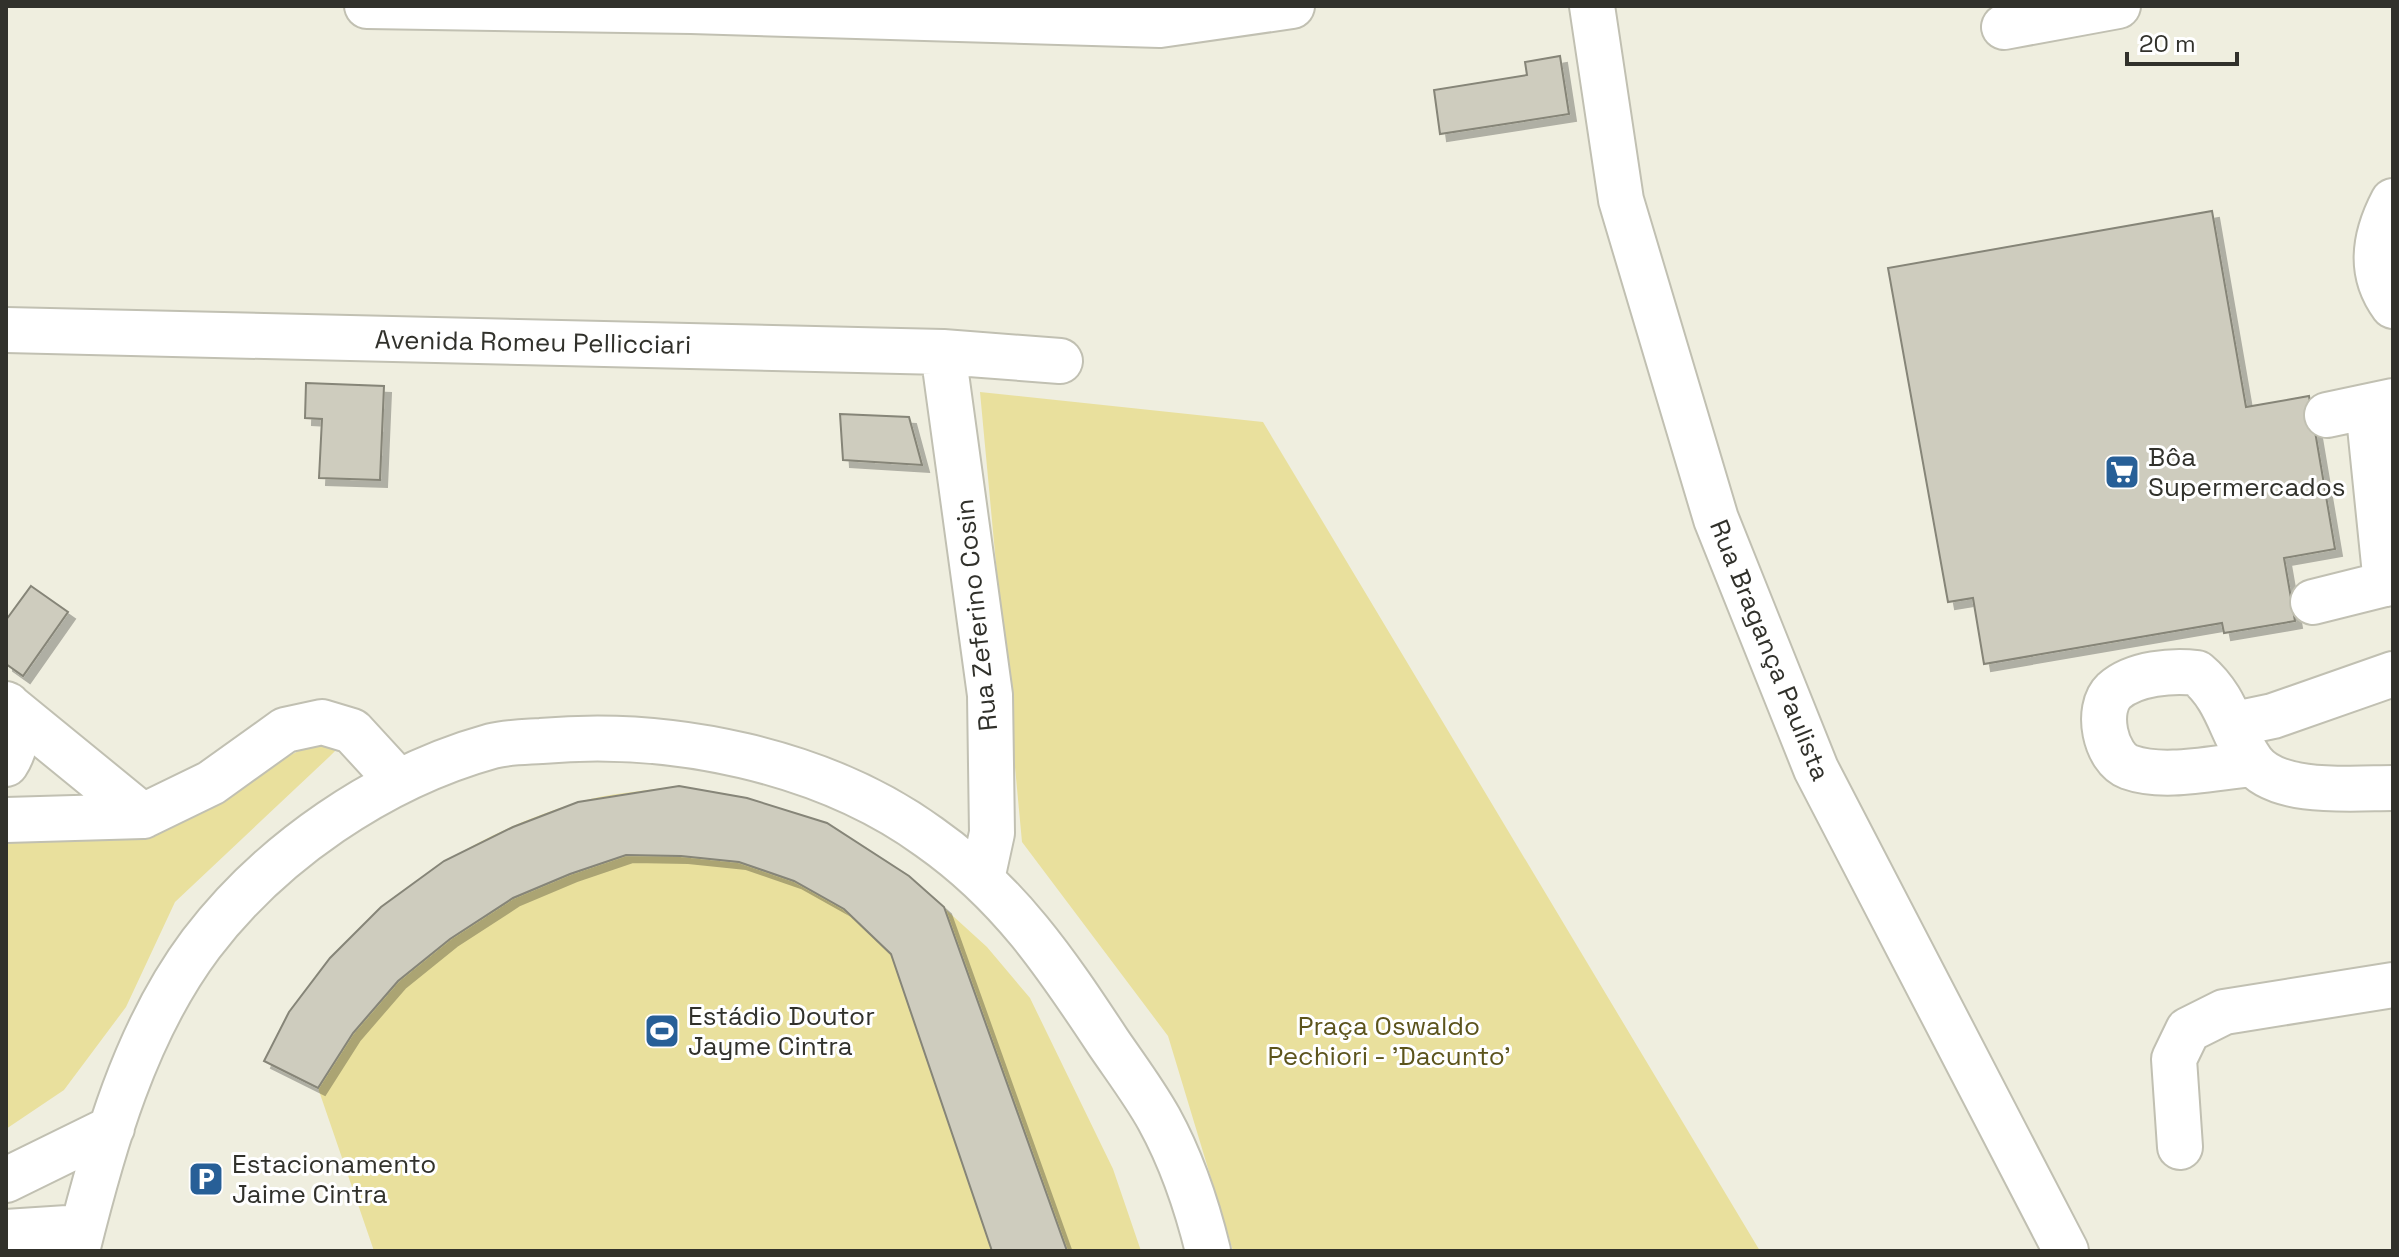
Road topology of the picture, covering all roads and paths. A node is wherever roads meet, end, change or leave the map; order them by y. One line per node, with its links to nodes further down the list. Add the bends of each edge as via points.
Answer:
1 (367, 6): 2 (street, via 1160,25)
2 (1292, 6)
3 (1592, 6): 31 (street, Rua Bragança Paulista, via 1621,200 1716,519 1816,769)
4 (2118, 6): 5 (street)
5 (2004, 27)
6 (2393, 201): 7 (street, via 2376,254 2378,286)
7 (2393, 306)
8 (6, 330): 9 (street, Avenida Romeu Pellicciari)
9 (943, 352): 10 (street, Avenida Romeu Pellicciari); 23 (street, Rua Zeferino Cosin, via 990,695 992,833)
10 (1060, 361)
11 (2363, 408): 12 (street)
12 (2390, 583): 13 (street)
13 (2313, 602)
14 (2393, 674): 16 (street)
15 (7, 704): 17 (street, via 17,737); 21 (street)
16 (2235, 724): 18 (street); 18 (street, via 2197,673 2156,674 2127,683 2113,692 2105,712 2113,753 2129,767 2182,771)
17 (6, 764)
18 (2253, 764): 20 (street, via 2297,786)
19 (398, 781): 21 (street, via 352,731 322,722 285,730 211,783); 23 (street, via 494,745 577,737 655,740 775,764 864,798 928,835); 25 (street, via 317,831 229,911 202,943 146,1037)
20 (2393, 788)
21 (143, 816): 22 (street)
22 (6, 820)
23 (982, 879): 30 (street, via 1045,947 1159,1119 1199,1214)
24 (2393, 985): 26 (street, via 2224,1012 2188,1030 2174,1059)
25 (112, 1128): 27 (street); 29 (street)
26 (2180, 1147)
27 (6, 1180)
28 (6, 1232): 29 (street)
29 (80, 1239)
30 (1208, 1251)
31 (2066, 1251)

